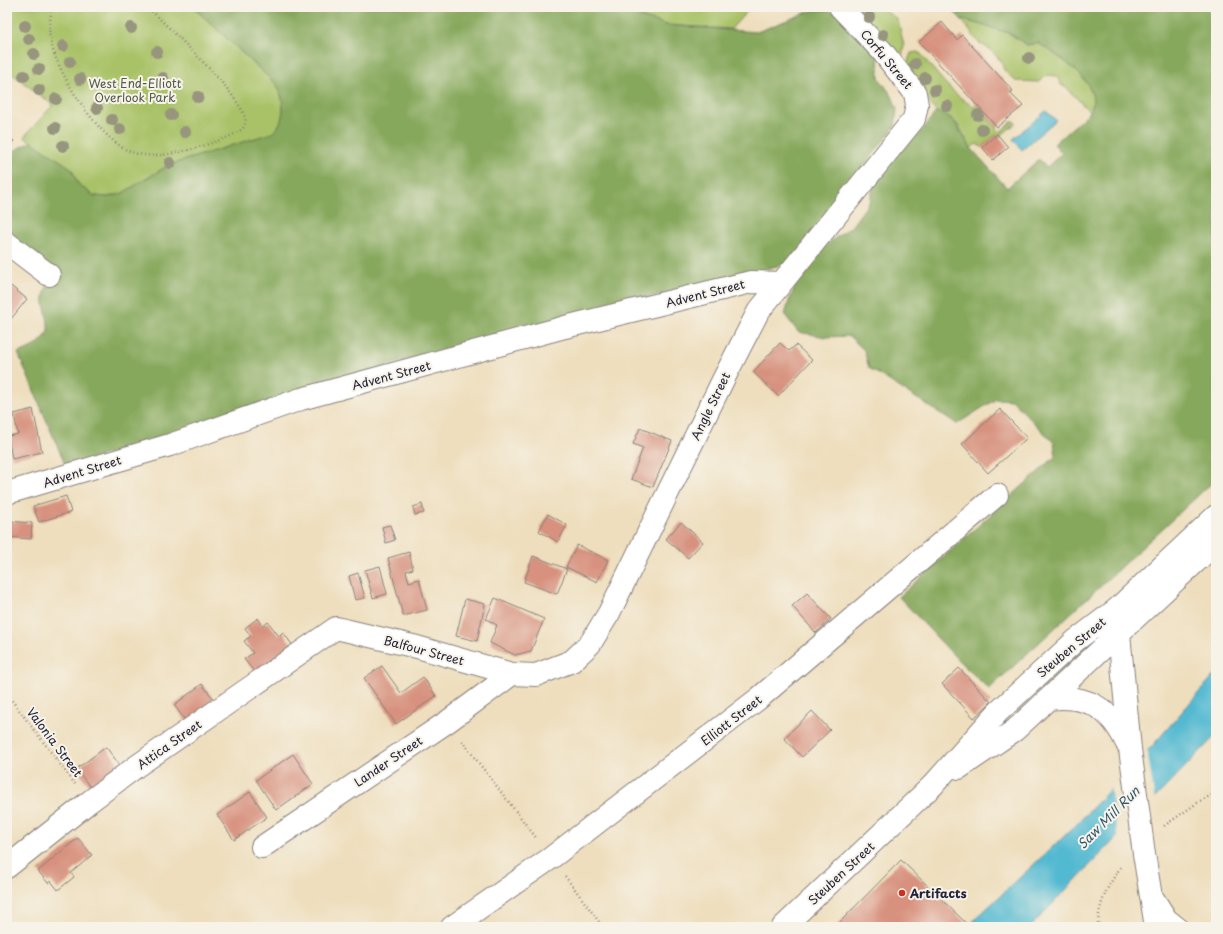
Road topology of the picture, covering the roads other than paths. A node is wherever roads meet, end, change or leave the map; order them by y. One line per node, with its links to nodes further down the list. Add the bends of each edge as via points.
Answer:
1 (840, 7): 2 (main road, Corfu Street, via 882,52 915,93 917,105)
2 (914, 119): 5 (main road, Angle Street)
3 (7, 243): 4 (main road)
4 (49, 275)
5 (781, 283): 6 (main road, Advent Street, via 751,282 564,327 301,400 170,444); 13 (main road, Angle Street, via 758,312 743,339 610,613 590,644 572,661 554,669 536,675)
6 (7, 493)
7 (997, 496): 20 (main road, Elliott Street, via 758,699 551,858)
8 (1216, 516): 10 (main road, Steuben Street)
9 (1216, 543): 12 (main road, Steuben Street)
10 (1116, 609): 12 (main road); 16 (main road, Steuben Street, via 1075,641 998,712)
11 (336, 628): 13 (main road, Balfour Street, via 417,647); 18 (main road, Attica Street, via 89,802)
12 (1119, 634): 14 (main road, Steuben Street); 15 (main road)
13 (512, 674): 17 (main road, Lander Street, via 447,722)
14 (1049, 699): 15 (main road, via 1072,698 1097,706 1114,721); 16 (main road, Steuben Street, via 1015,730)
15 (1130, 749): 19 (main road, bridge)
16 (933, 785): 21 (main road, Steuben Street)
17 (262, 847)
18 (7, 867)
19 (1150, 892): 22 (main road); 23 (main road, via 1166,919)
20 (452, 927)
21 (783, 927)
22 (1156, 927)
23 (1176, 927)

